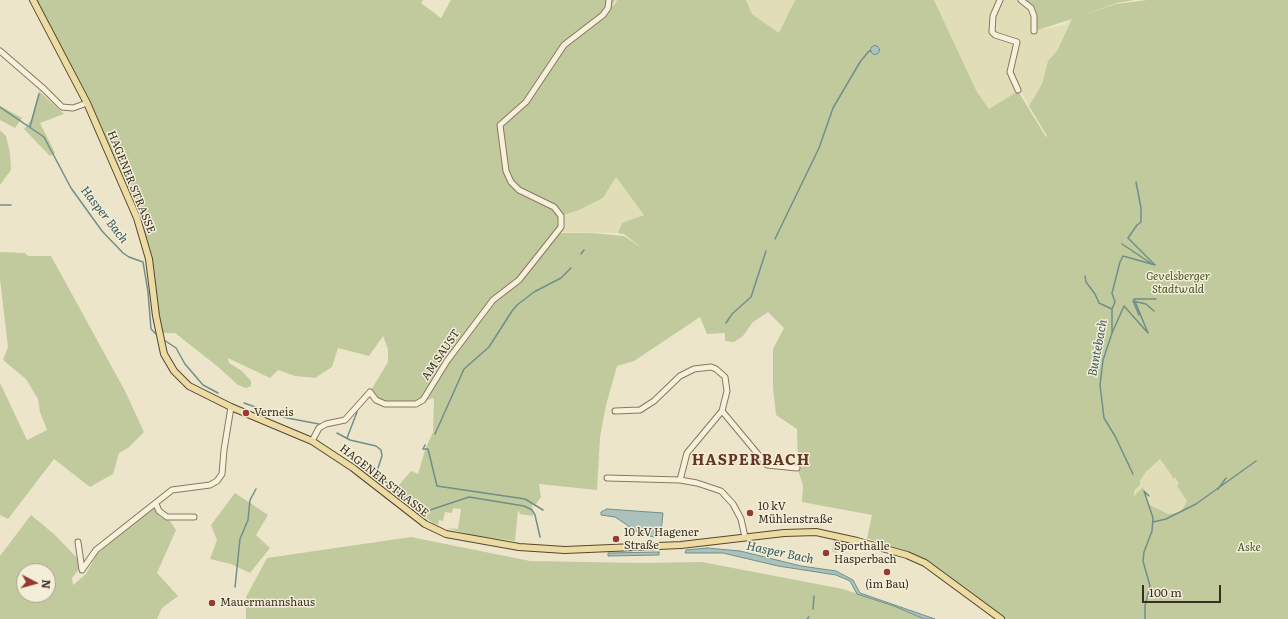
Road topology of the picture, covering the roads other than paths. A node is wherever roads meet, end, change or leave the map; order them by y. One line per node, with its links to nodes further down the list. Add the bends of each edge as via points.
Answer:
1 (33, 0): 8 (main road, HAGENER STRASSE)
2 (610, 0): 12 (street, AM SAUST, via 603,15 561,48 526,102 500,125 506,171 512,182 519,190 554,207 561,216 561,227 519,280 493,300 447,361 423,400 416,404 385,404 376,400 370,392 345,420 319,428)
3 (1000, 0): 7 (street, via 993,16 992,32 1017,42 1010,72)
4 (1021, 0): 5 (street, via 1031,8)
5 (1034, 31)
6 (0, 51): 8 (street, via 62,107 73,108)
7 (1018, 90)
8 (87, 103): 9 (main road, HAGENER STRASSE, via 137,218 145,243 159,333 168,362 189,386)
9 (231, 407): 12 (main road, HAGENER STRASSE); 16 (street, via 222,474 217,481 210,486 172,490)
10 (722, 410): 11 (street, via 727,391 725,377 716,369 704,367 680,376 654,401 640,410); 13 (street, via 767,465); 15 (street, via 687,454)
11 (615, 411)
12 (312, 441): 18 (main road, HAGENER STRASSE, via 353,468 425,524 454,536 519,547 565,550 671,546)
13 (797, 468)
14 (607, 478): 15 (street)
15 (680, 480): 18 (street, via 721,491 733,504 741,519)
16 (156, 504): 17 (street, via 166,517); 19 (street, via 96,550 82,570)
17 (194, 517)
18 (745, 537): 20 (main road, HAGENER STRASSE, via 816,532 904,554 925,563)
19 (78, 542)
20 (1001, 619)

